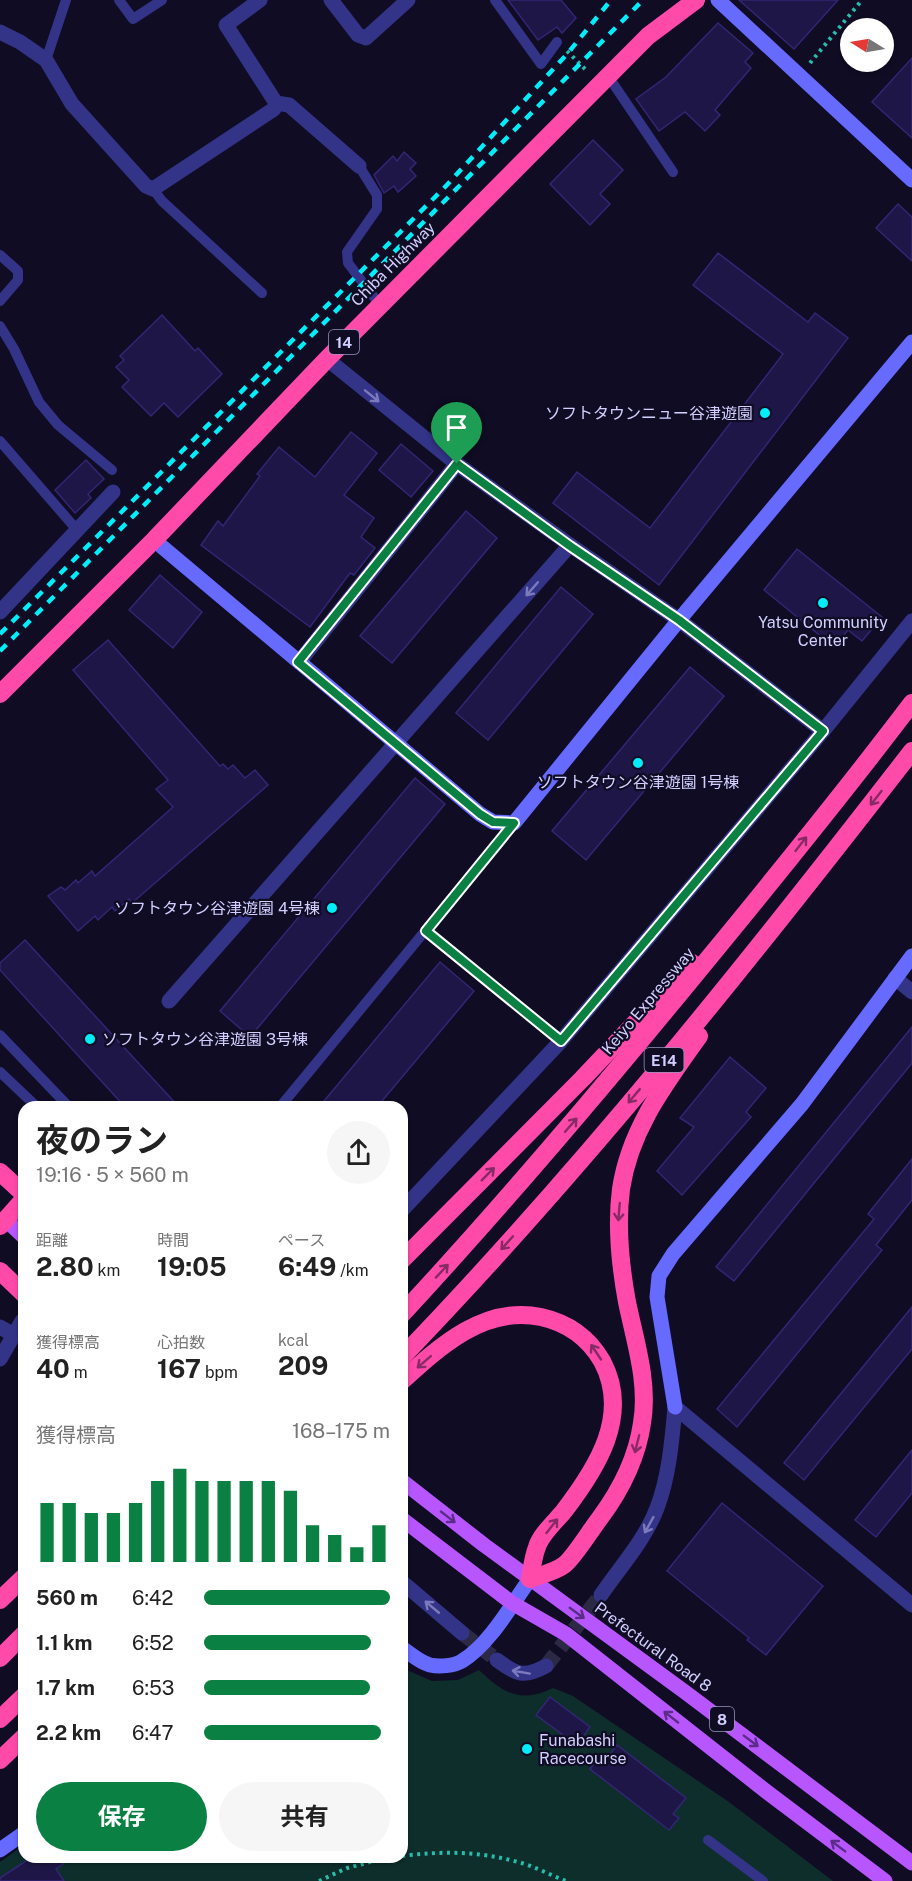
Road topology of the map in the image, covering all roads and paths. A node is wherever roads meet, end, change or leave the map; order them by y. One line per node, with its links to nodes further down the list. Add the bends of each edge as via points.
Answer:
1 (66, 0): 13 (lane)
2 (119, 0): 3 (lane, via 133,19)
3 (162, 0)
4 (260, 0): 17 (street, via 226,26)
5 (331, 0): 6 (street, via 358,35 366,38)
6 (408, 0)
7 (495, 0): 12 (lane, via 541,64)
8 (696, 0): 16 (highway, Chiba Highway / 14, via 648,36)
9 (718, 0): 20 (street)
10 (862, 0): 14 (path)
11 (0, 32): 13 (street)
12 (557, 42): 15 (path)
13 (46, 60): 21 (street, via 72,104)
14 (808, 66)
15 (589, 74)
16 (608, 76): 19 (lane); 25 (highway, Chiba Highway / 14)
17 (276, 103): 18 (street, via 288,105); 21 (street, via 274,110)
18 (359, 166): 25 (lane, via 376,195 377,209 347,252 348,263)
19 (673, 172)
20 (912, 180)
21 (153, 189): 23 (lane)
22 (0, 255): 24 (lane, via 18,271 18,280)
23 (262, 293)
24 (0, 301)
25 (380, 305): 28 (highway, Chiba Highway / 14)
26 (0, 327): 31 (lane, via 39,402 58,425)
27 (912, 342): 37 (street)
28 (327, 359): 30 (street, one-way to 30); 34 (highway, Chiba Highway / 14)
29 (0, 441): 33 (lane)
30 (457, 464): 35 (street); 39 (street)
31 (112, 470)
32 (113, 492): 33 (street)
33 (77, 530): 36 (street)
34 (154, 540): 39 (street); 40 (highway, Chiba Highway / 14)
35 (570, 546): 37 (street); 43 (street, one-way to 43)
36 (1, 609)
37 (679, 620): 42 (street); 45 (street)
38 (912, 621): 42 (street)
39 (298, 662): 43 (street)
40 (0, 694)
41 (912, 703): 46 (highway, Keiyo Expressway / E14, one-way to 41)
42 (823, 731): 54 (street)
43 (396, 745): 45 (street, via 480,814 493,822); 52 (street)
44 (912, 752): 48 (highway, E14, one-way to 48)
45 (514, 823): 47 (lane)
46 (777, 874): 65 (highway, one-way to 46); 68 (highway, Keiyo Expressway / E14, one-way to 46, via 581,1113)
47 (426, 931): 54 (lane); 58 (lane)
48 (767, 939): 70 (highway, E14, one-way to 70, via 532,1214); 76 (highway, one-way to 76, via 657,1095 629,1155 621,1187 618,1226 620,1262 643,1386 643,1422 634,1455 614,1500 564,1565)
49 (912, 956): 50 (street)
50 (895, 978): 51 (street); 73 (street, via 802,1104 673,1254 659,1276 657,1297)
51 (912, 992)
52 (169, 1001)
53 (0, 1035): 57 (lane)
54 (561, 1041): 62 (street)
55 (0, 1072): 56 (lane)
56 (31, 1101)
57 (63, 1101)
58 (285, 1101)
59 (0, 1172): 60 (highway)
60 (18, 1191)
61 (18, 1203): 63 (highway)
62 (408, 1204)
63 (2, 1220): 64 (main road)
64 (18, 1232)
65 (408, 1254)
66 (0, 1271): 67 (highway)
67 (18, 1288)
68 (408, 1308)
69 (0, 1327): 71 (street, via 18,1328)
70 (408, 1351)
71 (0, 1359)
72 (408, 1376): 76 (highway, one-way to 72, via 537,1545 577,1493 609,1435 614,1416 613,1391 595,1349 578,1332 557,1321 514,1315 468,1328)
73 (675, 1407): 79 (street, one-way to 79, via 668,1464 657,1508 648,1528); 82 (street)
74 (408, 1486): 76 (main road, Prefectural Road 8 / 8, one-way to 76)
75 (408, 1524): 81 (main road, 8)
76 (530, 1578): 81 (street); 98 (main road, Prefectural Road 8 / 8, one-way to 98)
77 (18, 1583): 80 (highway)
78 (408, 1587): 83 (street, one-way to 78)
79 (601, 1594)
80 (0, 1600)
81 (512, 1603): 85 (street, via 483,1642 462,1661 432,1666); 102 (main road, 8, one-way to 81, via 566,1634)
82 (912, 1605)
83 (462, 1633)
84 (18, 1640): 86 (highway)
85 (408, 1652)
86 (0, 1658)
87 (497, 1660): 88 (street, one-way to 87, via 532,1674 521,1674)
88 (546, 1666)
89 (18, 1702): 90 (highway)
90 (0, 1719)
91 (18, 1743): 92 (highway)
92 (0, 1760)
93 (18, 1837): 95 (street)
94 (708, 1840): 101 (lane)
95 (0, 1850)
96 (408, 1855): 100 (path, via 439,1851 480,1854 519,1862)
97 (367, 1863): 99 (path)
98 (912, 1863)
99 (319, 1881)
100 (566, 1881)
101 (762, 1881)
102 (885, 1881)

